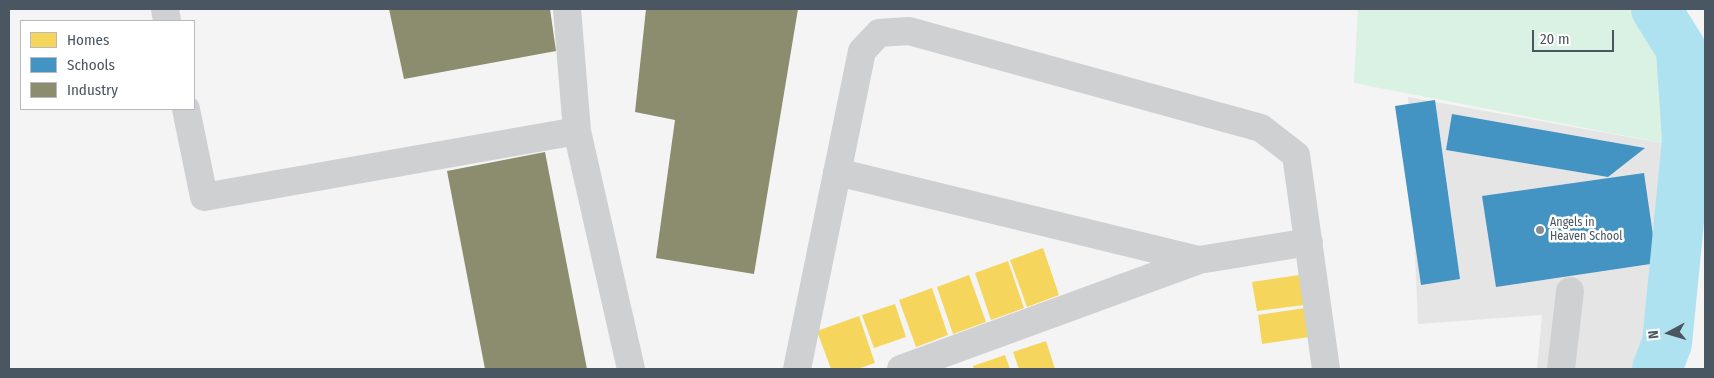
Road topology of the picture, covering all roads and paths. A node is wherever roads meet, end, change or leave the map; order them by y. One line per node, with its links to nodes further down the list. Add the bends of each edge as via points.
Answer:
1 (567, 9): 3 (street)
2 (186, 110): 3 (street, via 204,197)
3 (577, 130): 8 (street)
4 (837, 172): 5 (street, via 862,51 880,33 909,31 1261,128 1296,155); 6 (street); 9 (street)
5 (1308, 242): 6 (street); 11 (street)
6 (1200, 260): 10 (street)
7 (1570, 291): 12 (street)
8 (631, 369)
9 (797, 369)
10 (901, 369)
11 (1326, 369)
12 (1561, 369)

